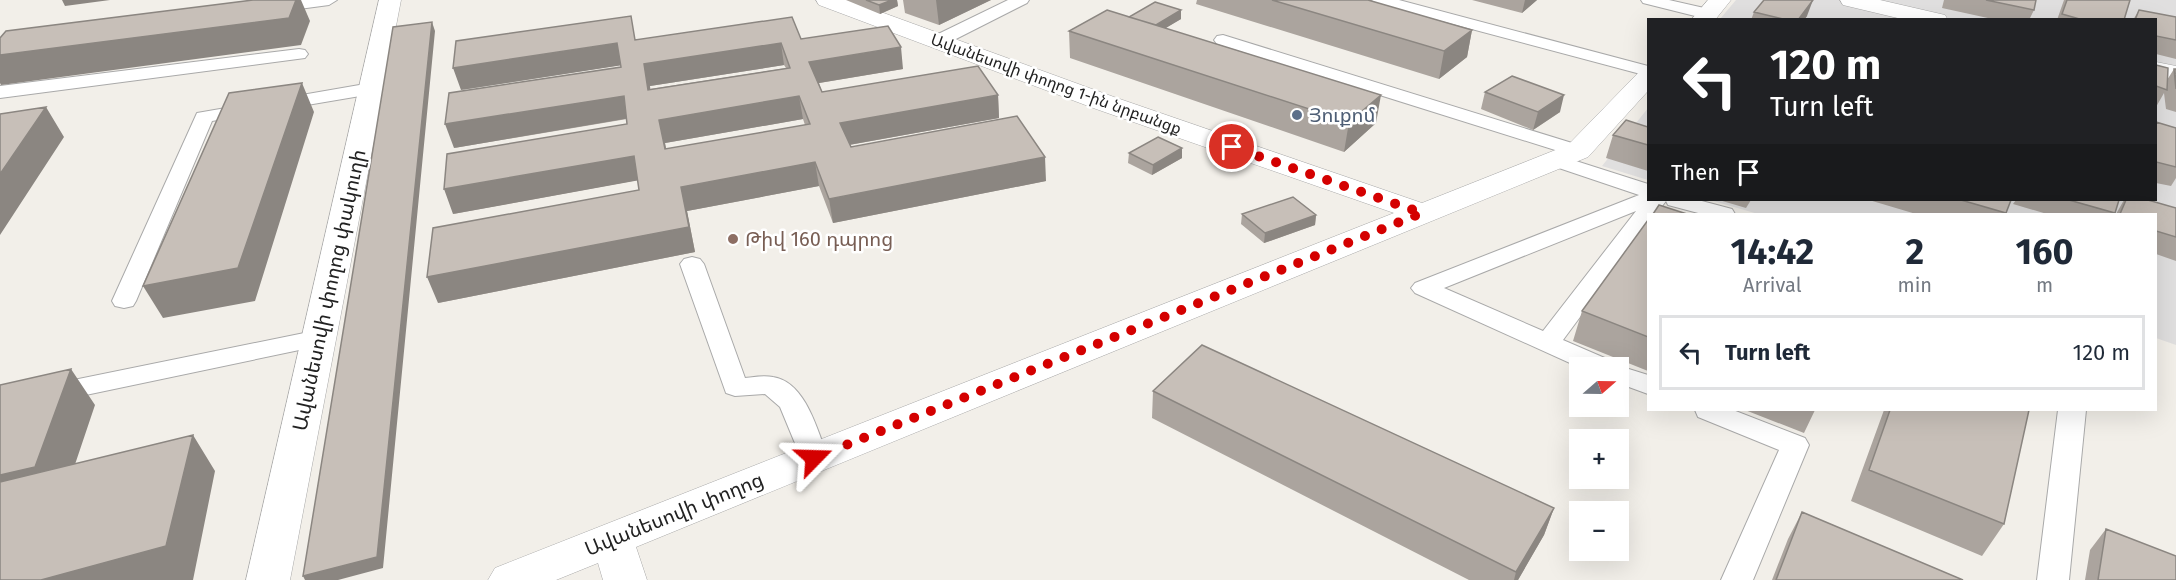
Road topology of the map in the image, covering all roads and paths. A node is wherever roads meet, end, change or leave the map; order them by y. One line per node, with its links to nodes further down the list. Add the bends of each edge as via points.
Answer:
1 (329, 0): 8 (lane)
2 (390, 0): 18 (street, Ավանեսովի փողոց փակուղի)
3 (827, 0): 12 (street, Ավանեսովի փողոց 1-ին նրբանցք)
4 (1021, 0): 12 (lane)
5 (1380, 0): 15 (lane)
6 (1649, 0): 9 (lane)
7 (1851, 0): 10 (street)
8 (247, 11)
9 (1710, 11)
10 (1928, 18)
11 (1223, 40): 20 (lane)
12 (938, 41): 24 (street, Ավանեսովի փողոց 1-ին նրբանցք)
13 (300, 54): 19 (lane)
14 (2157, 69): 16 (street)
15 (1647, 71)
16 (2176, 73)
17 (1647, 78): 20 (street, Ավանեսովի փողոց)
18 (371, 89): 28 (lane, via 204,117); 29 (street, Ավանեսովի փողոց փակուղի)
19 (0, 92)
20 (1566, 155): 21 (lane); 24 (street, Ավանեսովի փողոց)
21 (1647, 191)
22 (1655, 201): 26 (lane)
23 (1679, 201): 25 (lane)
24 (1422, 213): 37 (street, Ավանեսովի փողոց)
25 (1721, 213)
26 (1646, 214): 30 (lane); 30 (lane, via 1423,288)
27 (692, 264): 37 (lane, via 735,387 771,385 792,402)
28 (124, 301)
29 (319, 338): 34 (lane); 39 (street, Ավանեսովի փողոց փակուղի)
30 (1546, 344): 31 (lane)
31 (1578, 357)
32 (1629, 377): 33 (lane)
33 (1647, 385)
34 (0, 404)
35 (1710, 411): 42 (lane, via 1795,445)
36 (2072, 411): 43 (lane)
37 (814, 458): 38 (street, Ավանեսովի փողոց)
38 (612, 539): 40 (street, Ավանեսովի փողոց); 41 (street)
39 (268, 580)
40 (510, 580)
41 (625, 580)
42 (1737, 580)
43 (2053, 580)

